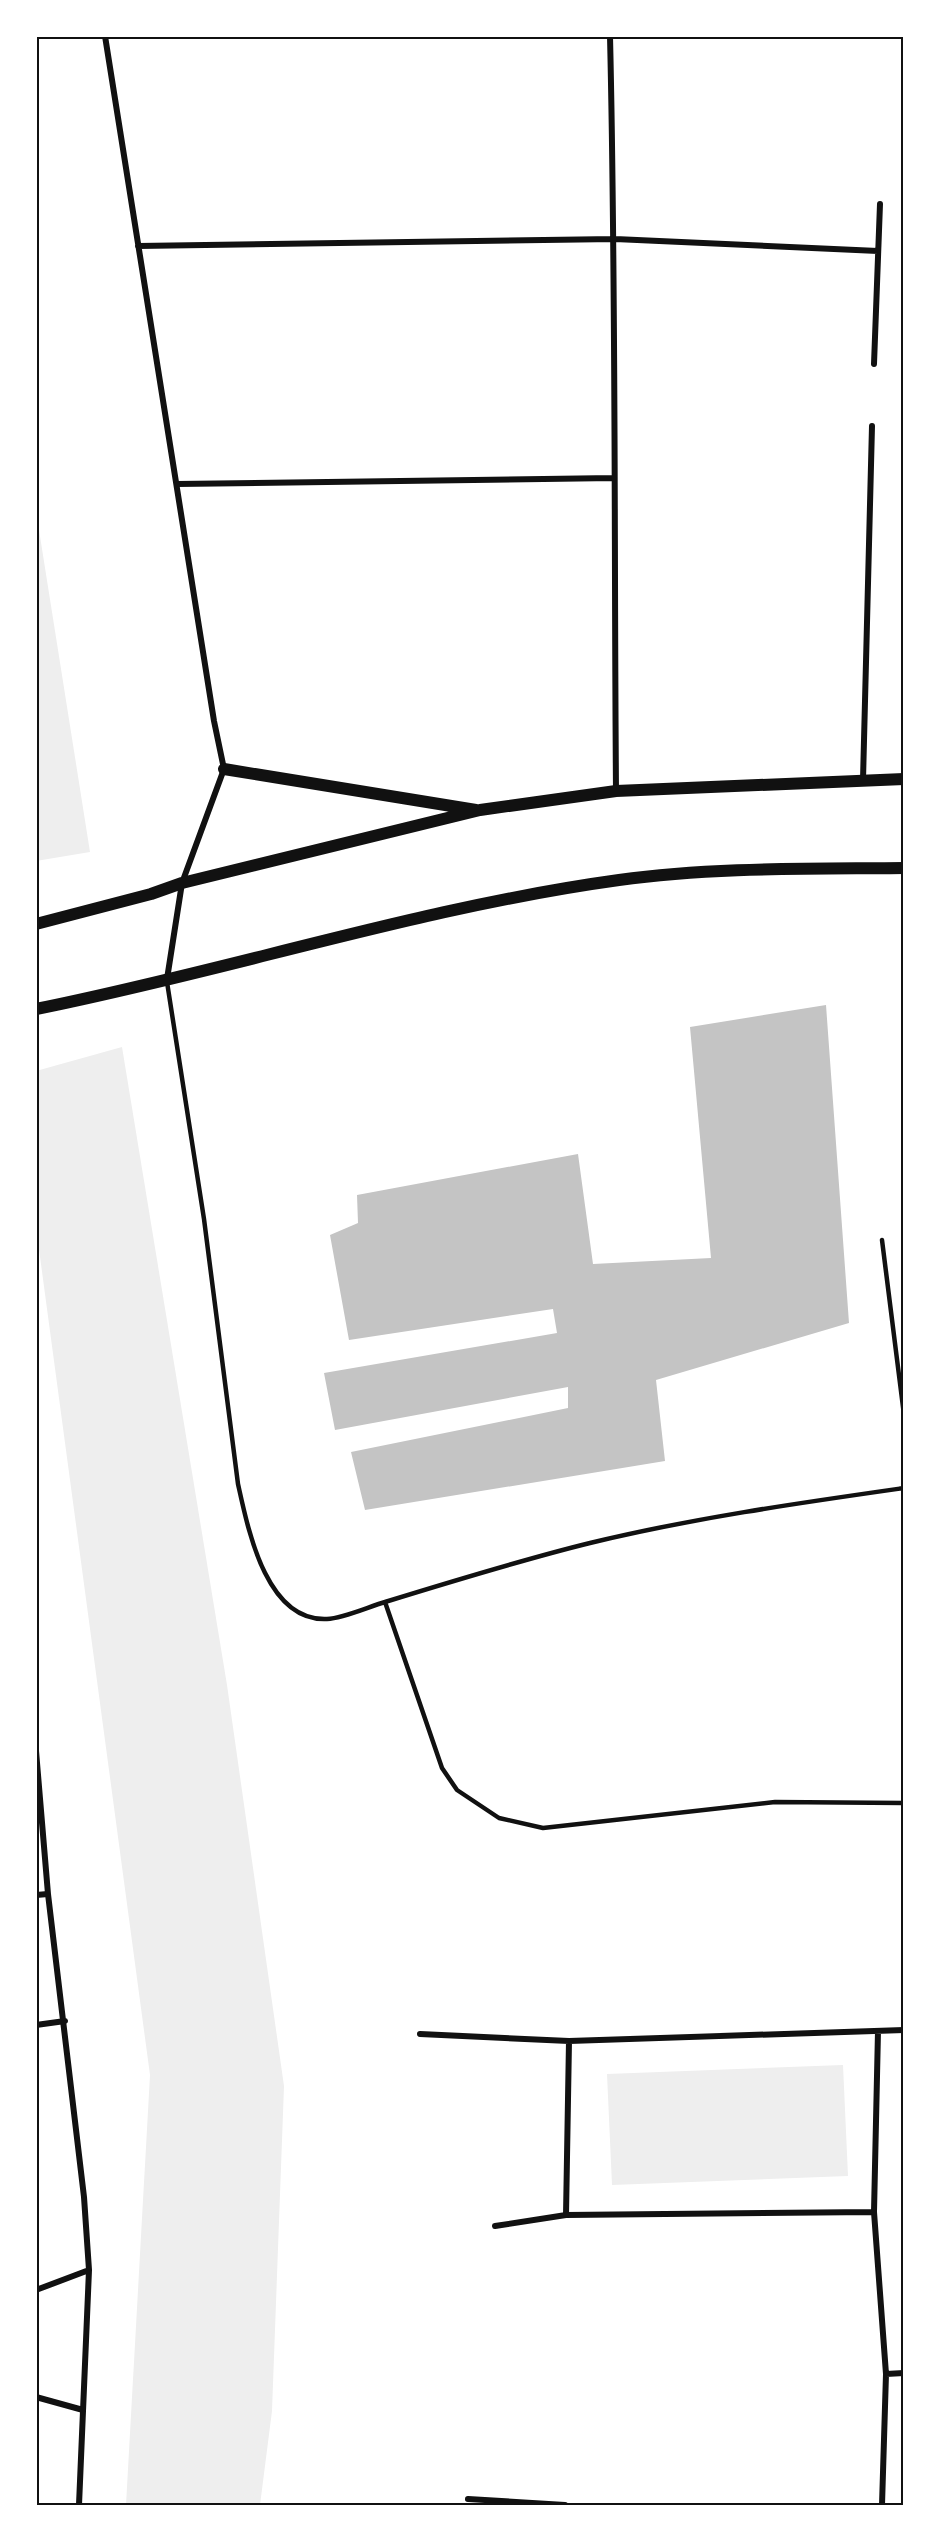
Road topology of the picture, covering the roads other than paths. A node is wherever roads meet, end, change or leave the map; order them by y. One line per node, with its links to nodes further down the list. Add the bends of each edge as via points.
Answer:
1 (105, 36): 5 (street)
2 (610, 36): 4 (street)
3 (880, 204): 6 (street)
4 (615, 239): 5 (street); 6 (street); 9 (street)
5 (138, 246): 10 (street)
6 (878, 251): 7 (street)
7 (874, 364)
8 (872, 426): 13 (street)
9 (614, 478): 10 (street); 14 (street)
10 (177, 484): 11 (street)
11 (224, 769): 15 (main road); 17 (street)
12 (904, 779): 13 (main road)
13 (863, 780): 14 (main road)
14 (616, 791): 15 (main road)
15 (480, 810): 17 (main road)
16 (904, 868): 19 (main road, via 749,870 610,882 471,906)
17 (182, 883): 18 (main road); 19 (street)
18 (36, 924)
19 (167, 979): 20 (main road); 24 (lane, via 204,1219 238,1484 251,1536 271,1584 282,1600 297,1611 327,1619)
20 (36, 1009)
21 (882, 1240): 22 (lane)
22 (904, 1415)
23 (904, 1488): 24 (lane, via 592,1543)
24 (385, 1602): 26 (lane, via 442,1768 457,1790 499,1818 543,1828 775,1802)
25 (36, 1751): 27 (street)
26 (904, 1803)
27 (48, 1894): 28 (street); 29 (street)
28 (36, 1895)
29 (65, 2021): 30 (street); 38 (street)
30 (36, 2025)
31 (904, 2030): 32 (street)
32 (878, 2031): 34 (street); 35 (street)
33 (420, 2034): 34 (street)
34 (568, 2041): 36 (street)
35 (874, 2212): 36 (street); 41 (street)
36 (566, 2216): 37 (street)
37 (495, 2226)
38 (89, 2270): 39 (street); 43 (street)
39 (36, 2290)
40 (904, 2373): 41 (street)
41 (886, 2374): 47 (street)
42 (36, 2397): 43 (street)
43 (82, 2410): 45 (street)
44 (468, 2499): 46 (street)
45 (79, 2505)
46 (566, 2505)
47 (882, 2505)

